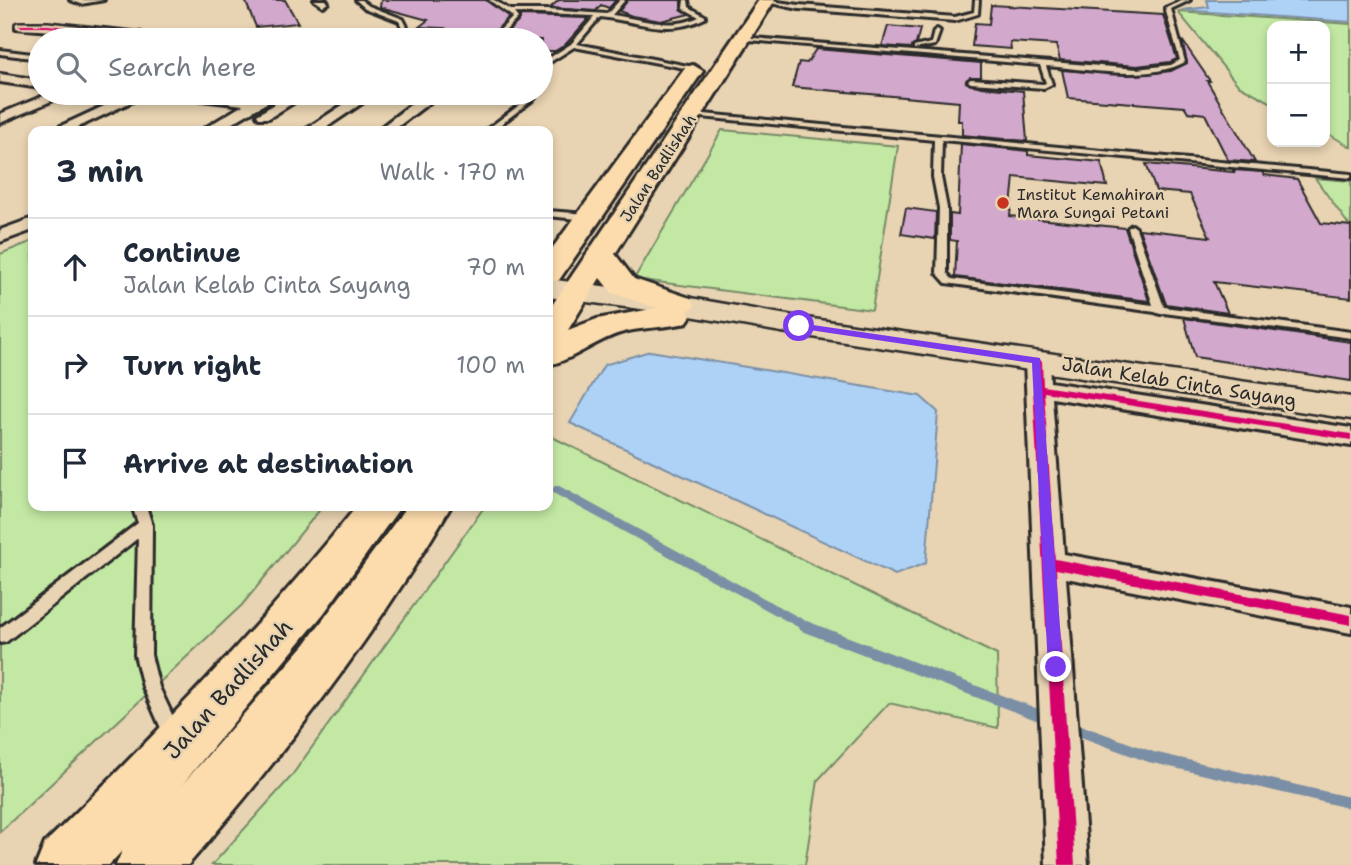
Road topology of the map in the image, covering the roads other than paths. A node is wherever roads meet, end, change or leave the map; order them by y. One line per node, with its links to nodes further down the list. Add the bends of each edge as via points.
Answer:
1 (72, 0): 2 (lane, via 81,4)
2 (102, 0)
3 (358, 0): 19 (lane, via 401,20)
4 (491, 0): 11 (lane)
5 (623, 0): 14 (lane)
6 (686, 0): 14 (lane, via 685,7 702,19 663,27)
7 (744, 0): 30 (main road, Jalan Badlishah)
8 (766, 0): 9 (lane, via 799,8 955,19 976,13); 23 (main road, Jalan Badlishah)
9 (977, 0)
10 (1188, 0): 29 (lane, via 1168,10 1182,63 1143,71)
11 (509, 12): 12 (lane); 20 (lane, via 516,19)
12 (550, 13): 13 (lane); 15 (lane)
13 (599, 15): 14 (lane); 17 (lane)
14 (608, 16)
15 (542, 21)
16 (580, 23): 17 (lane)
17 (592, 23): 24 (lane)
18 (66, 28): 21 (street, via 13,23 12,29)
19 (405, 28)
20 (506, 28)
21 (28, 31)
22 (937, 31): 26 (lane, via 931,45)
23 (740, 39): 26 (lane); 43 (main road, Jalan Badlishah)
24 (573, 45): 28 (lane); 30 (lane)
25 (0, 51): 27 (lane)
26 (903, 51): 29 (lane)
27 (28, 55)
28 (553, 58)
29 (1043, 64): 32 (lane, via 1049,84 1044,86)
30 (695, 68): 54 (main road, Jalan Badlishah)
31 (0, 78): 33 (street)
32 (971, 81)
33 (28, 82)
34 (28, 84): 35 (street)
35 (0, 91)
36 (34, 105): 44 (street)
37 (116, 105): 45 (street)
38 (254, 105): 46 (street)
39 (282, 105): 47 (street)
40 (351, 105): 48 (street)
41 (419, 105): 49 (street)
42 (523, 105): 50 (lane)
43 (693, 115): 51 (lane); 58 (main road, Jalan Badlishah)
44 (0, 119)
45 (69, 126)
46 (217, 126)
47 (246, 126)
48 (319, 126)
49 (390, 126)
50 (495, 126)
51 (939, 137): 52 (lane); 62 (lane, via 937,177 943,208 942,274 946,278)
52 (1351, 176)
53 (553, 214): 54 (lane)
54 (587, 217): 59 (main road, Jalan Badlishah)
55 (28, 226): 57 (street)
56 (1132, 228): 62 (lane)
57 (0, 236)
58 (601, 254): 60 (main road, Jalan Badlishah); 61 (main road, via 623,286)
59 (553, 267)
60 (561, 295): 61 (main road, Jalan Kelab Cinta Sayang); 63 (main road, Jalan Badlishah)
61 (677, 310): 65 (main road, via 611,324); 66 (main road, Jalan Kelab Cinta Sayang, via 799,326)
62 (1160, 311): 64 (lane)
63 (553, 320)
64 (1351, 335)
65 (553, 352)
66 (1038, 374): 67 (main road, Jalan Kelab Cinta Sayang); 68 (street); 72 (street)
67 (1351, 408)
68 (1351, 437)
69 (376, 511): 75 (main road, Jalan Badlishah, via 336,567)
70 (427, 511): 77 (main road, via 323,659 225,780)
71 (145, 512): 74 (lane); 75 (lane, via 143,656)
72 (1049, 563): 73 (street); 78 (street)
73 (1351, 620)
74 (0, 637)
75 (177, 746): 76 (main road, Jalan Badlishah)
76 (66, 865)
77 (146, 865)
78 (1067, 865)

